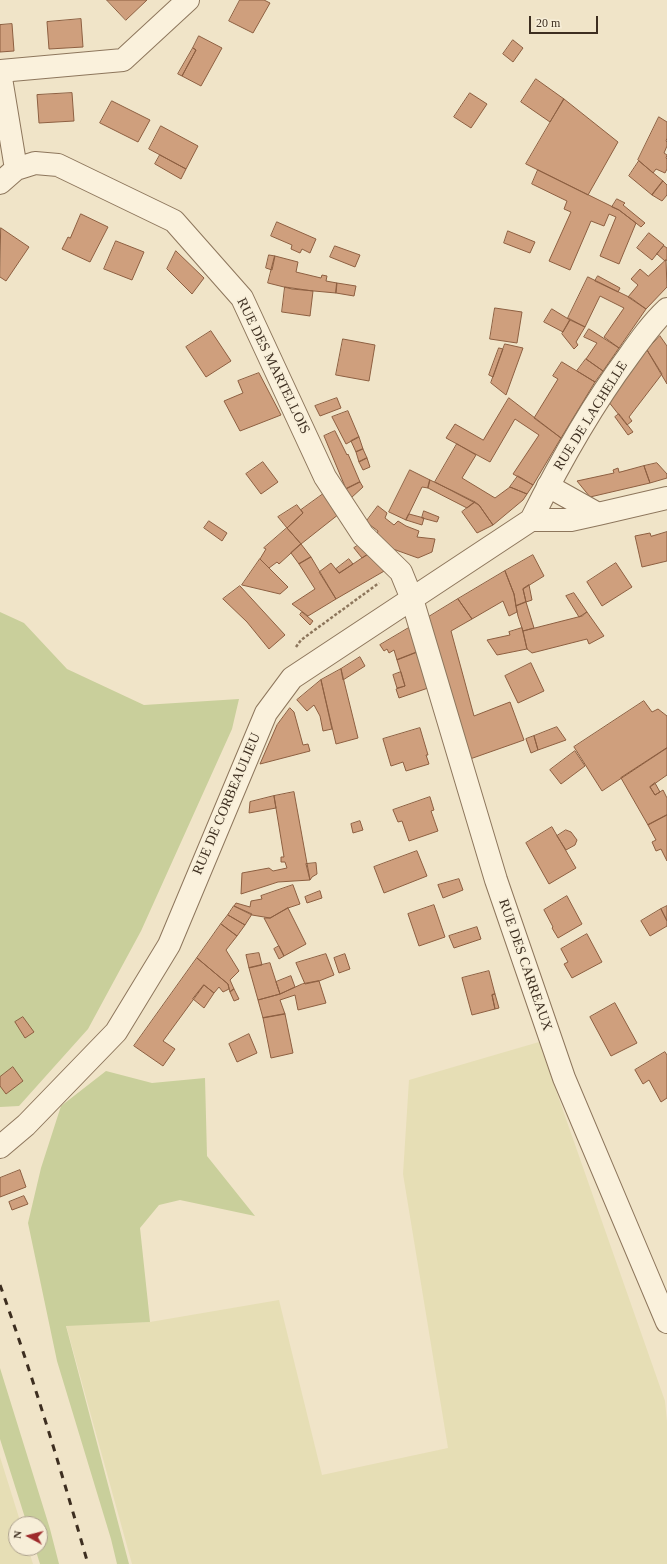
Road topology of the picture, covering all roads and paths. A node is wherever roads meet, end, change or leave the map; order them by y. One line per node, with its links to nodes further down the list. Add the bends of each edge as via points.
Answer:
1 (188, 0): 2 (street, via 123,60)
2 (0, 72): 3 (street)
3 (8, 176): 9 (street, RUE DES MARTELLOIS, via 35,163 58,165 174,221 242,298 325,477 363,535 402,572)
4 (667, 310): 5 (street, RUE DE LACHELLE, via 655,320 605,387)
5 (548, 486): 7 (street); 8 (street, RUE DE LACHELLE)
6 (667, 498): 7 (street)
7 (598, 514): 8 (street, via 571,520)
8 (526, 524): 9 (street, RUE DE CORBEAULIEU)
9 (412, 599): 10 (street, RUE DE CORBEAULIEU, via 292,678 266,714 169,945 116,1032); 11 (street, RUE DES CARREAUX, via 496,880 564,1078)
10 (0, 1147)
11 (667, 1322)

